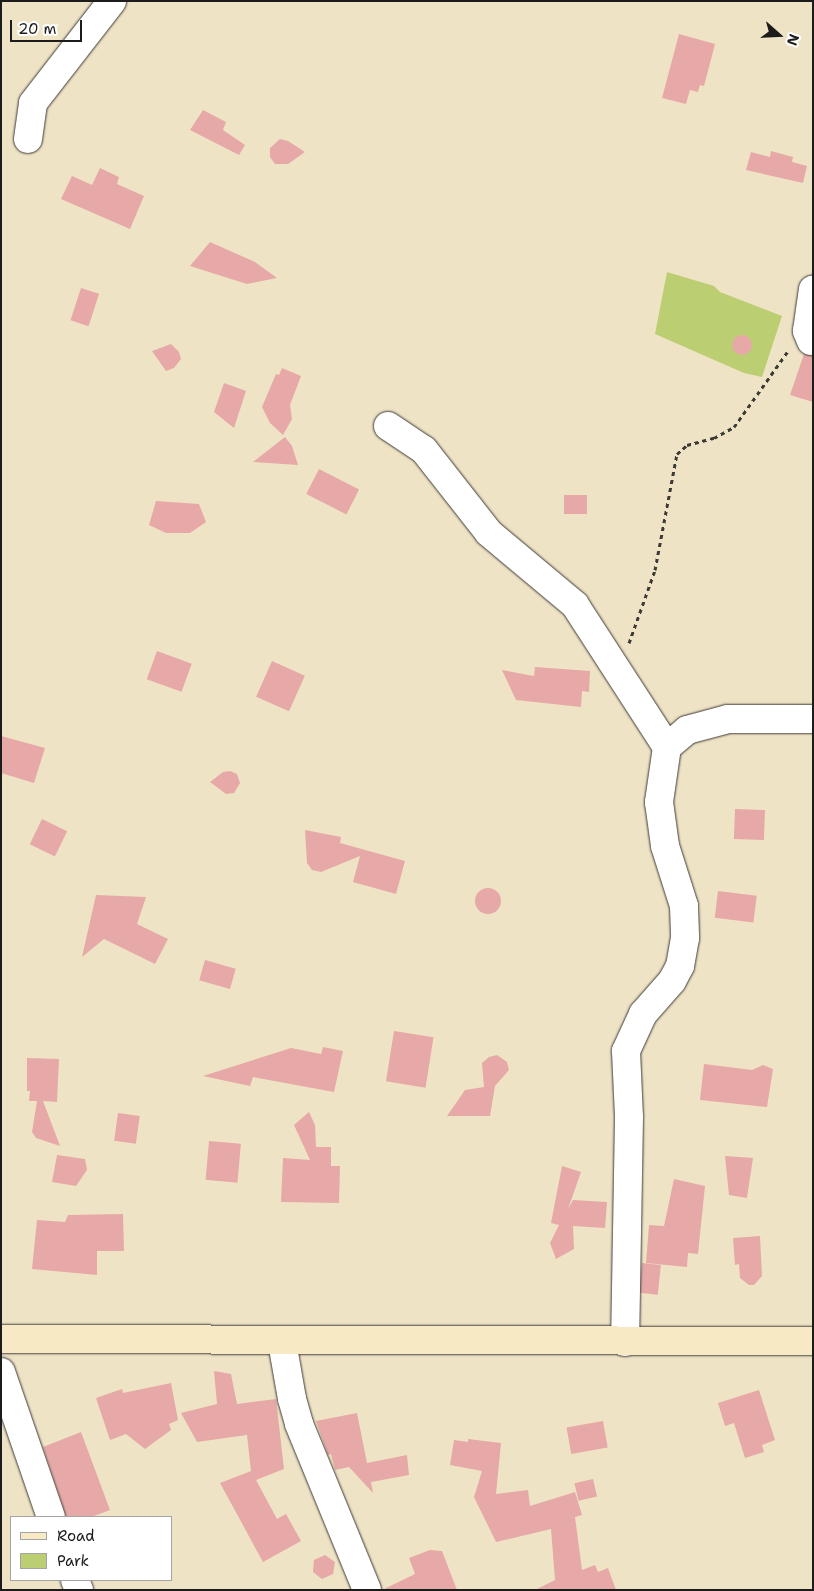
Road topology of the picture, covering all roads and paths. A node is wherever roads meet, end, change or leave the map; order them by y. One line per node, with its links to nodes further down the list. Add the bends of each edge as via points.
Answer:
1 (112, 1): 2 (street, via 33,103)
2 (28, 139)
3 (813, 290): 4 (street)
4 (809, 336): 6 (path, via 784,356 764,389 753,398 734,427 714,438 687,445 677,454 653,577)
5 (388, 426): 6 (street, via 424,450 489,533 575,605)
6 (618, 669): 8 (street)
7 (813, 719): 8 (street, via 728,719 686,730)
8 (667, 746): 12 (street, via 659,802 665,846 684,906 685,938 680,966 643,1014 626,1051 629,1117)
9 (1, 1339): 11 (street)
10 (813, 1341): 12 (street)
11 (282, 1342): 12 (street); 15 (street, via 300,1424)
12 (625, 1342)
13 (1, 1372): 14 (street)
14 (51, 1516)
15 (367, 1590)

